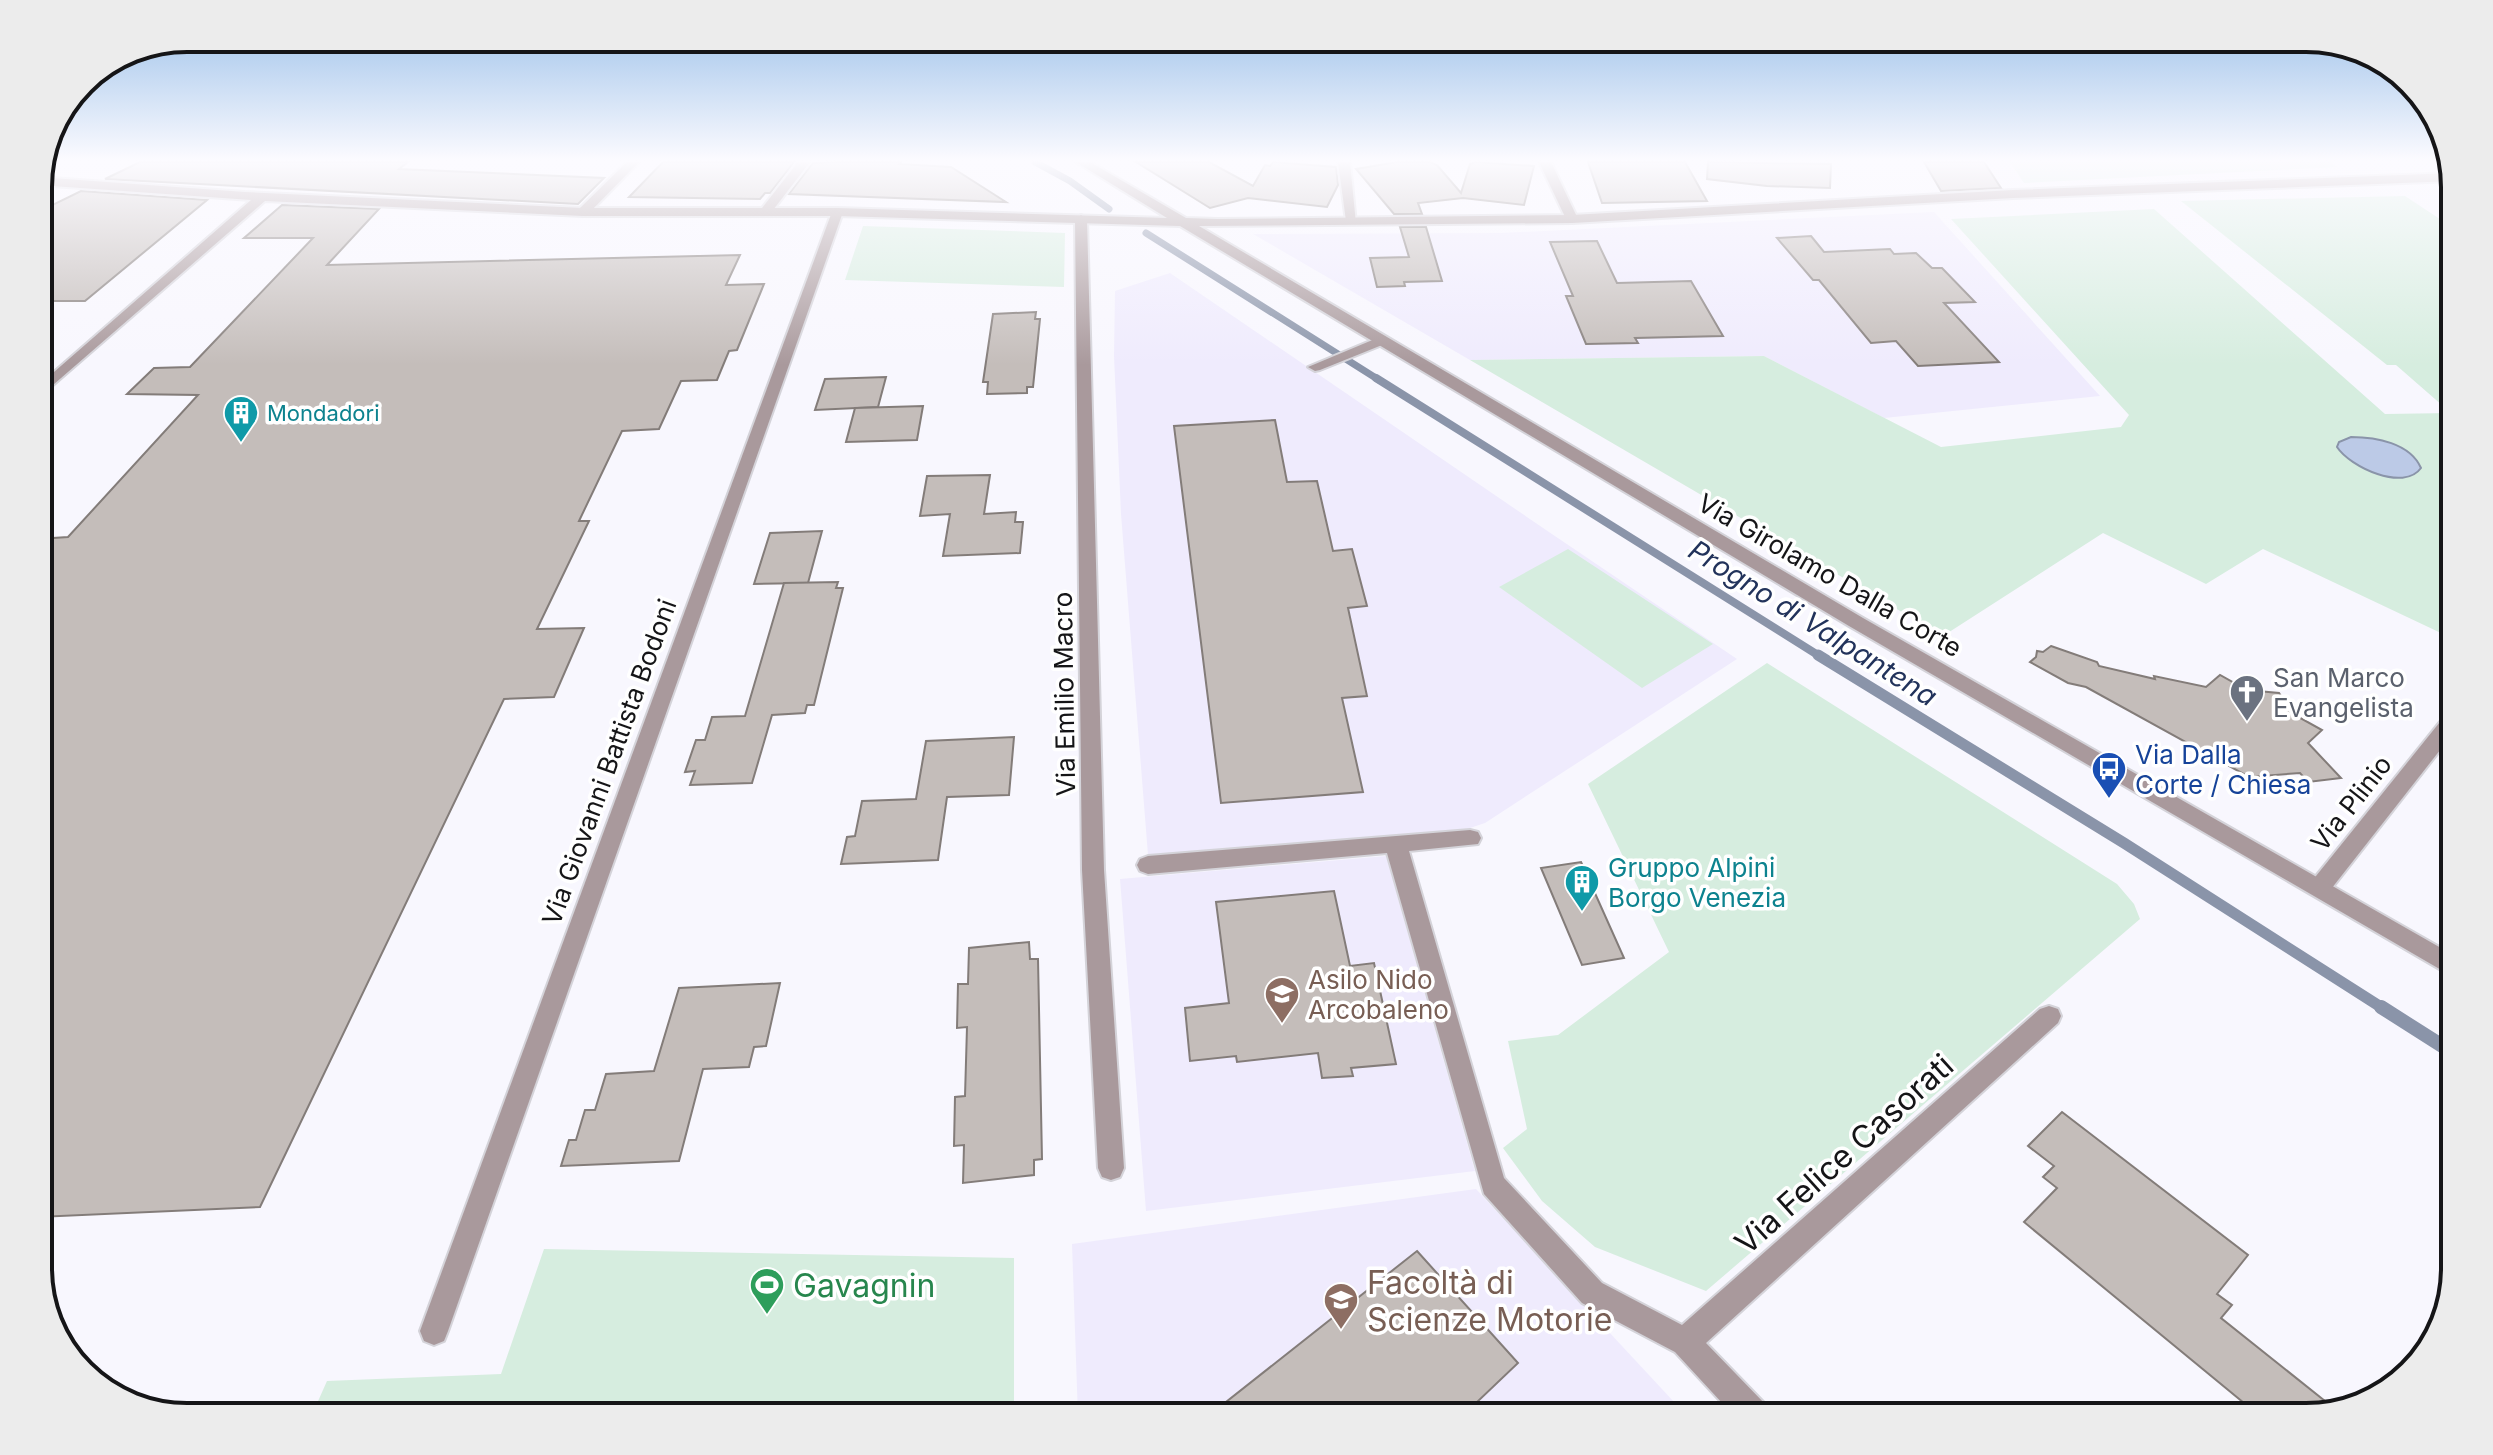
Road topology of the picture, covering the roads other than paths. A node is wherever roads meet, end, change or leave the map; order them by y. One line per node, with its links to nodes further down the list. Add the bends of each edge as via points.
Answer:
1 (225, 230): 7 (street)
2 (831, 230): 16 (street, Via Giovanni Battista Bodoni)
3 (1081, 230): 15 (street, Via Emilio Macro, via 1093,870)
4 (1196, 230): 5 (street, Via Girolamo Dalla Corte)
5 (1382, 340): 6 (street); 12 (street, Via Girolamo Dalla Corte, via 1856,622)
6 (1315, 367)
7 (52, 382)
8 (2441, 735): 12 (street, Via Plinio)
9 (1470, 838): 10 (street)
10 (1396, 845): 11 (street); 17 (street, via 1493,1185 1592,1293)
11 (1148, 865)
12 (2320, 887): 13 (street, Via Girolamo Dalla Corte)
13 (2441, 960)
14 (2049, 1016): 17 (street, Via Felice Casorati)
15 (1111, 1168)
16 (434, 1331)
17 (1685, 1342): 18 (street)
18 (1743, 1403)

